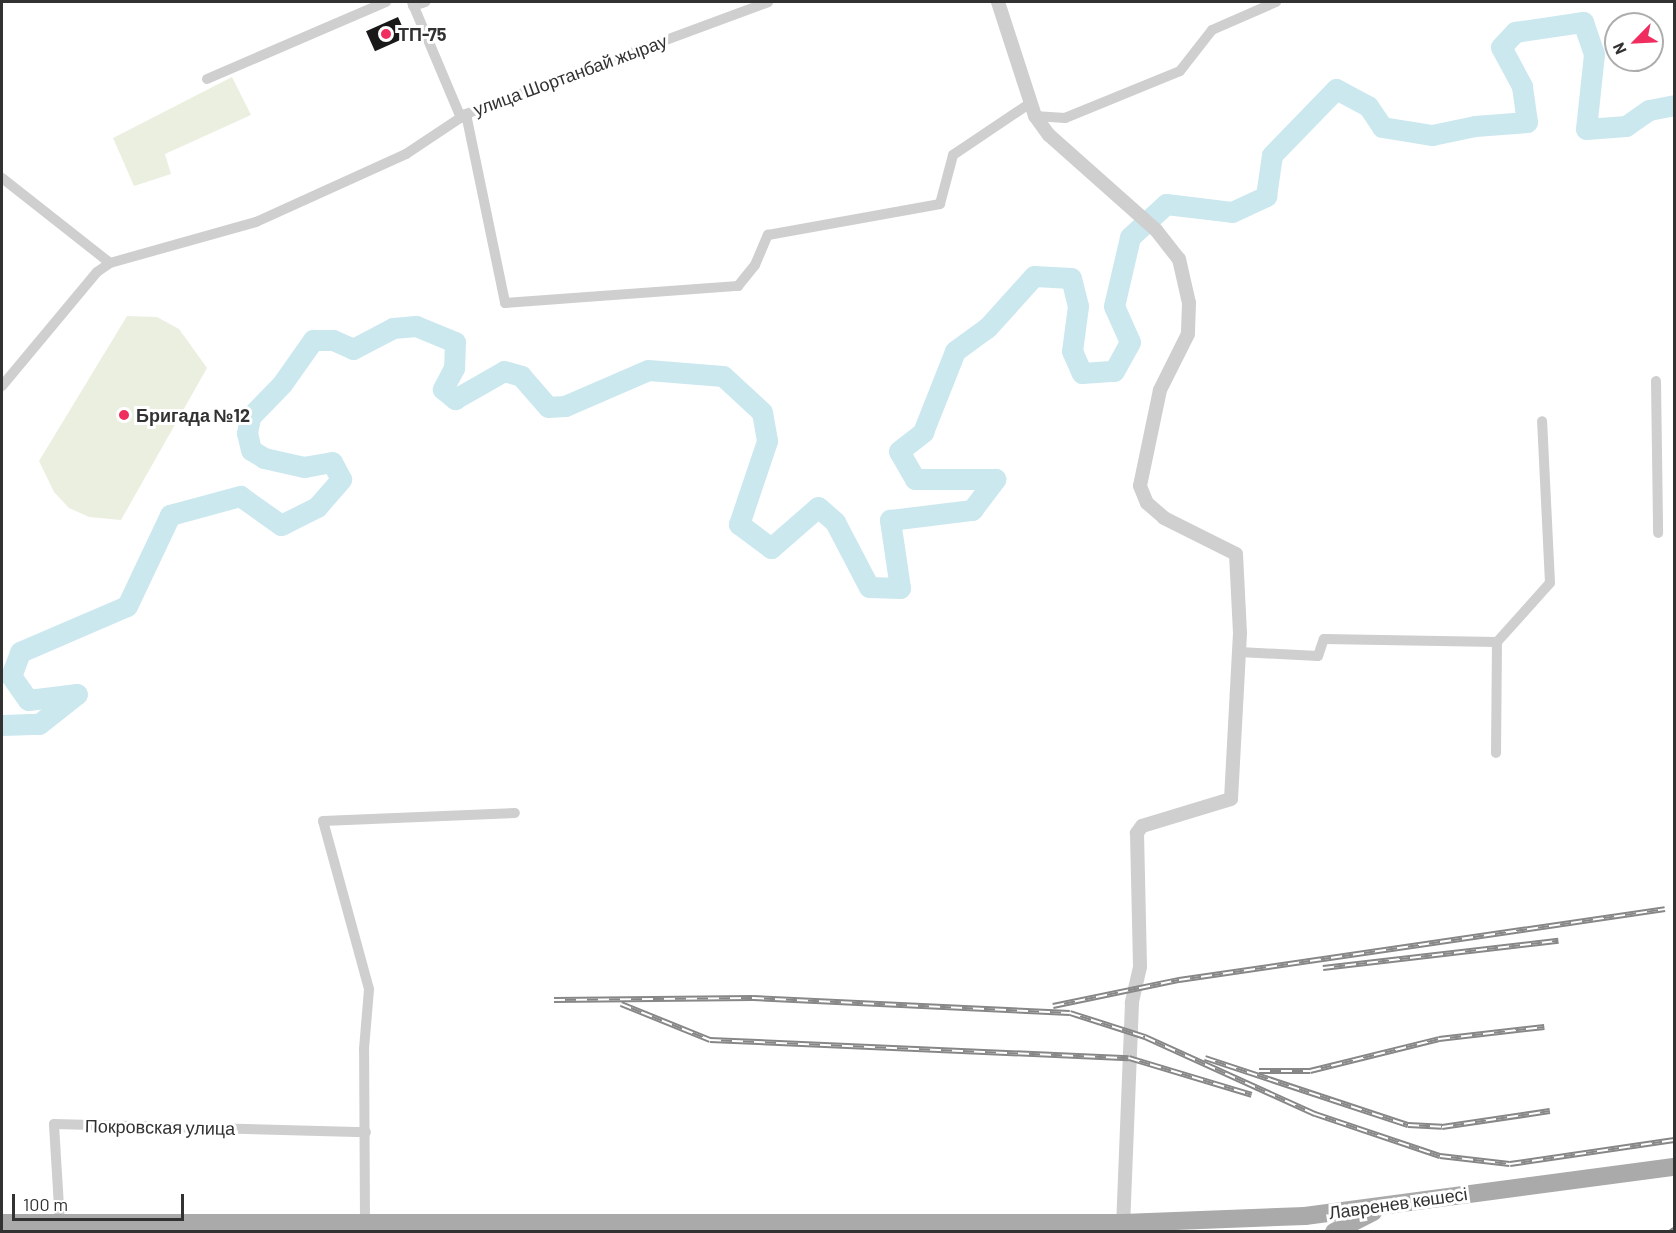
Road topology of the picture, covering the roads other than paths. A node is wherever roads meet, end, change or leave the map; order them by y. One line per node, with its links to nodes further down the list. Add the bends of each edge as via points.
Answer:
1 (386, 2): 7 (street)
2 (425, 2): 6 (street)
3 (768, 2): 9 (street, улица Шортанбай жырау)
4 (998, 2): 8 (street)
5 (1276, 2): 8 (street, via 1212,30 1180,71 1065,118)
6 (412, 4): 9 (street)
7 (207, 79)
8 (1032, 110): 9 (street, via 953,155 940,204 768,235 755,265 738,285 505,303); 17 (street, via 1049,135 1156,230 1179,259 1189,303 1188,334 1160,390 1140,486 1148,503 1164,518 1236,554)
9 (464, 116): 11 (street, улица Шортанбай жырау, via 406,154 256,222)
10 (2, 178): 11 (street)
11 (110, 263): 13 (street, via 97,272)
12 (1656, 381): 15 (street)
13 (2, 386)
14 (1542, 421): 16 (street, via 1550,583)
15 (1658, 533)
16 (1497, 642): 17 (street, via 1324,639 1318,656); 18 (street)
17 (1239, 652): 26 (street, via 1231,799 1142,826 1137,833 1140,967 1132,1003)
18 (1496, 753)
19 (515, 813): 20 (street, via 322,821 369,989 364,1049)
20 (366, 1132): 24 (street, Покровская улица, via 54,1124); 25 (street)
21 (1674, 1167): 22 (main road, Лавренев көшесі)
22 (1395, 1203): 27 (main road, Лавренев көшесі); 28 (main road)
23 (2, 1223): 24 (main road, Лавренев көшесі)
24 (60, 1223): 25 (main road, Лавренев көшесі)
25 (365, 1223): 26 (main road, Лавренев көшесі)
26 (1122, 1223): 27 (main road, Лавренев көшесі)
27 (1306, 1224)
28 (1334, 1232)

